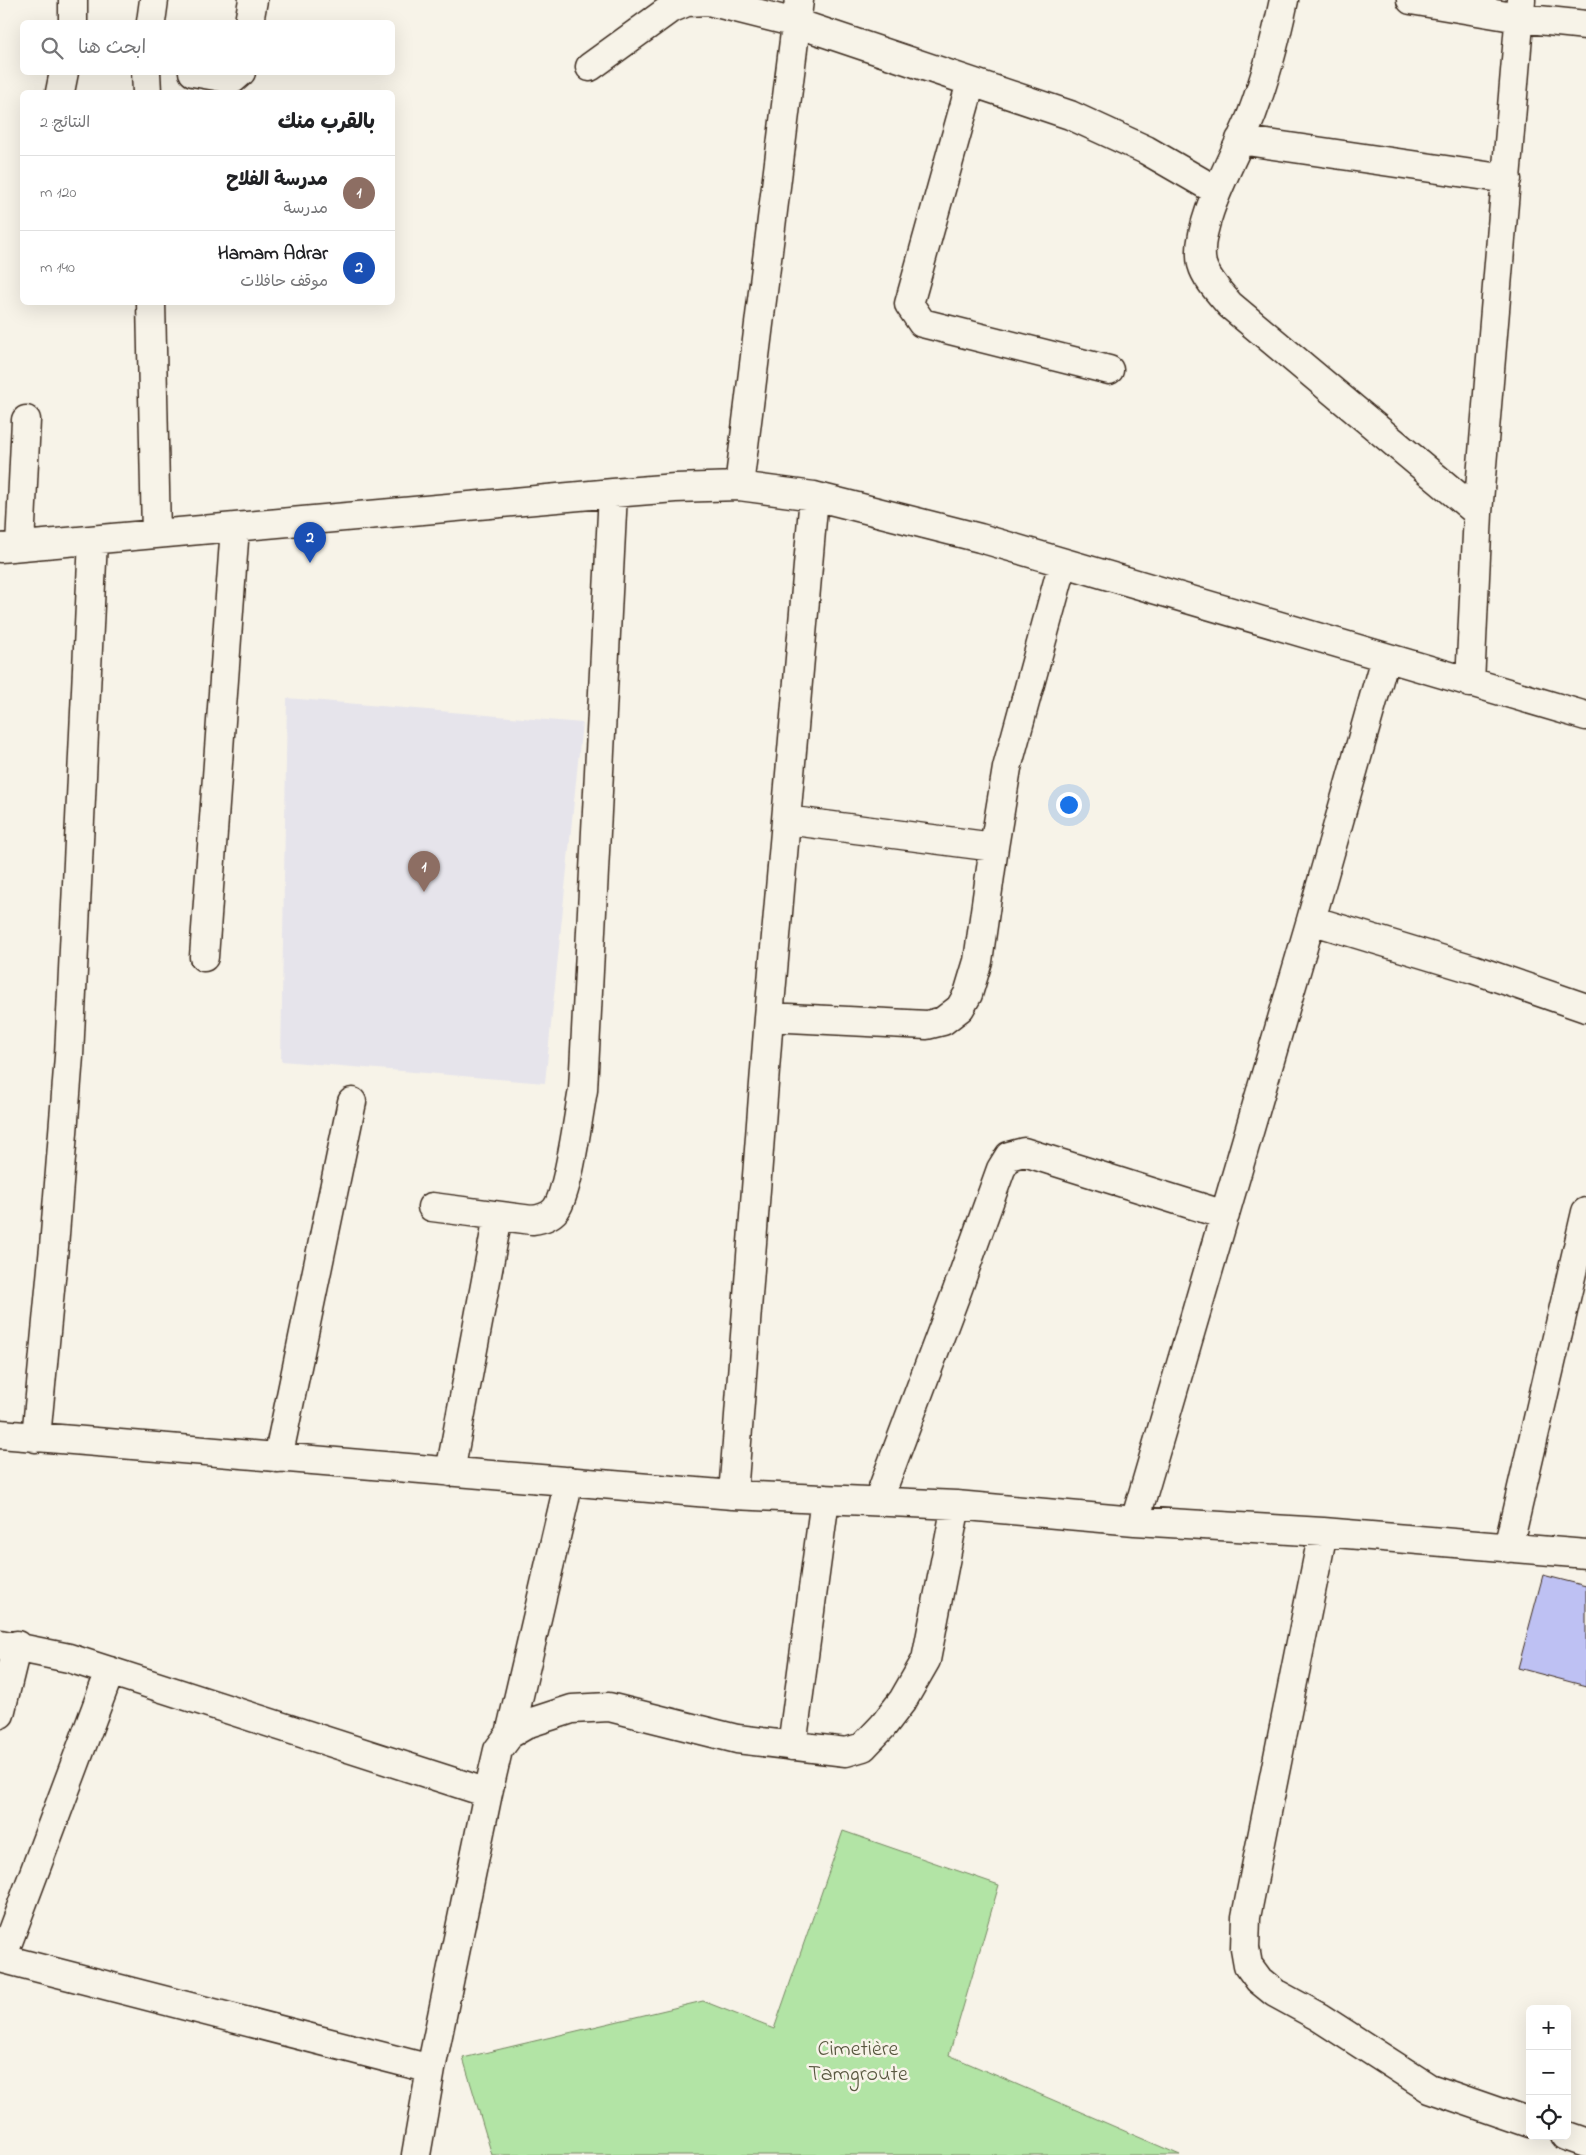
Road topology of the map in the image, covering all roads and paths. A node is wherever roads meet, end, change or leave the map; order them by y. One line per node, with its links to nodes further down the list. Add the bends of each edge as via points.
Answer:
1 (73, 0): 8 (street)
2 (154, 0): 9 (street)
3 (252, 0): 10 (street)
4 (1284, 0): 20 (street, via 1252,114)
5 (1411, 0): 6 (street)
6 (1520, 9): 11 (street); 21 (street)
7 (797, 11): 12 (street, via 708,0 687,2 670,9); 17 (street); 26 (street)
8 (73, 20)
9 (151, 20)
10 (249, 20)
11 (1586, 24)
12 (590, 67)
13 (63, 75): 18 (street)
14 (146, 75): 19 (street)
15 (210, 75): 16 (street, via 233,79)
16 (238, 75)
17 (971, 82): 22 (street, via 1070,115 1146,150); 24 (street, via 909,304 922,323)
18 (60, 90)
19 (146, 90)
20 (1240, 140): 21 (street); 22 (street)
21 (1506, 179): 29 (street)
22 (1217, 191): 29 (street, via 1201,247 1202,265 1212,283 1230,305)
23 (151, 305): 31 (street)
24 (1109, 370)
25 (26, 420): 33 (street)
26 (739, 486): 27 (street); 28 (street)
27 (613, 493): 30 (street); 48 (street, via 583,1090 565,1181 555,1210 550,1215 532,1220)
28 (814, 496): 34 (street); 38 (street)
29 (1478, 514): 36 (street)
30 (235, 527): 31 (street); 41 (street)
31 (156, 534): 32 (street)
32 (93, 540): 33 (street); 51 (street, via 69,1056)
33 (10, 547)
34 (1063, 562): 35 (street); 39 (street, via 1008,768)
35 (1385, 658): 36 (street); 40 (street)
36 (1470, 683): 37 (street)
37 (1586, 716)
38 (786, 820): 39 (street); 43 (street)
39 (994, 847): 43 (street, via 978,961 960,1008 943,1022 919,1025)
40 (1311, 920): 42 (street, via 1473,969); 47 (street)
41 (204, 957)
42 (1586, 1008)
43 (769, 1017): 55 (street)
44 (352, 1102): 52 (street)
45 (432, 1207): 48 (street)
46 (1586, 1212): 49 (street)
47 (1224, 1215): 57 (street, via 1024,1152 1009,1156 1000,1169); 59 (street)
48 (498, 1216): 53 (street)
49 (1579, 1268): 61 (street)
50 (0, 1434): 51 (street)
51 (36, 1438): 52 (street)
52 (278, 1458): 53 (street)
53 (450, 1472): 54 (street)
54 (569, 1481): 55 (street); 66 (street)
55 (733, 1494): 56 (street)
56 (825, 1499): 57 (street); 67 (street)
57 (878, 1501): 58 (street)
58 (956, 1505): 59 (street); 67 (street, via 926,1660 903,1700 863,1747 846,1752)
59 (1135, 1521): 60 (street)
60 (1323, 1532): 61 (street); 71 (street, via 1246,1917 1248,1965 1275,1993 1319,2017 1429,2088)
61 (1508, 1548): 62 (street)
62 (1586, 1554)
63 (9, 1644): 64 (street); 65 (street)
64 (110, 1671): 68 (street); 69 (street)
65 (0, 1714)
66 (510, 1734): 67 (street, via 549,1715 572,1709 609,1707 737,1739); 68 (street, via 498,1750)
67 (792, 1746)
68 (488, 1793): 70 (street)
69 (1, 1958): 70 (street)
70 (431, 2069): 74 (street)
71 (1526, 2122)
72 (1571, 2138): 73 (street)
73 (1586, 2143)
74 (416, 2155)

